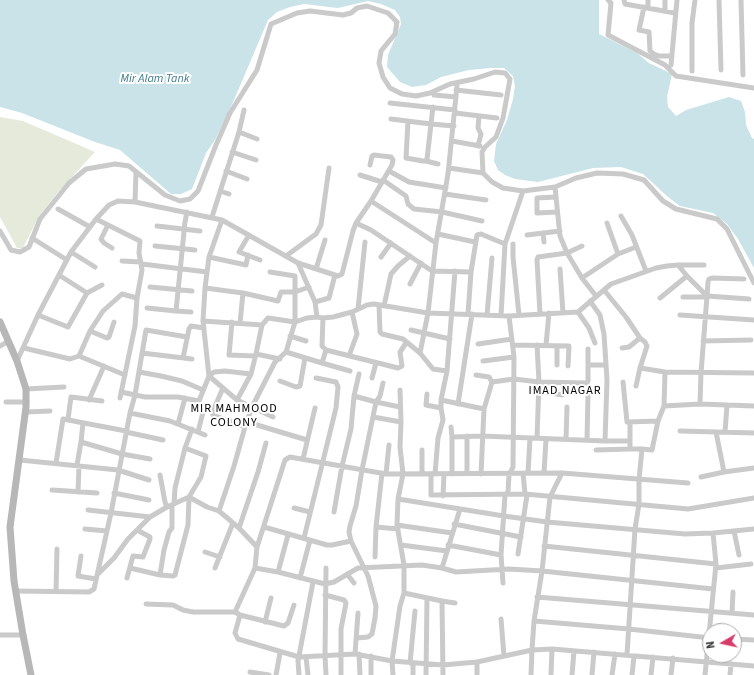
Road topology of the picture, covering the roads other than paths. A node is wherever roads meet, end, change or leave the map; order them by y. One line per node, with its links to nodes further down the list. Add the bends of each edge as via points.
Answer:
1 (608, 0): 17 (street, via 611,3 608,35 665,64 676,76)
2 (624, 0): 9 (street, via 625,4)
3 (648, 0): 9 (street)
4 (665, 0): 10 (street)
5 (677, 0): 11 (street)
6 (695, 0): 15 (street, via 692,23)
7 (719, 0): 14 (street)
8 (741, 0): 16 (street)
9 (646, 8): 10 (street); 12 (street, via 640,30 649,32 650,51 659,56)
10 (665, 10): 11 (street)
11 (676, 12): 12 (street)
12 (672, 56): 13 (street)
13 (671, 65)
14 (721, 70)
15 (692, 71)
16 (743, 75)
17 (754, 88)
18 (434, 95): 20 (street)
19 (501, 95): 20 (street, via 456,88)
20 (456, 97): 24 (street)
21 (390, 103): 22 (street)
22 (433, 107): 24 (street); 29 (street)
23 (244, 110): 31 (street)
24 (455, 111): 25 (street); 30 (street)
25 (479, 116): 26 (street); 33 (street, via 479,146)
26 (497, 118)
27 (391, 119): 28 (street)
28 (408, 121): 29 (street); 36 (street, via 406,158)
29 (431, 124): 30 (street); 36 (street)
30 (454, 126): 33 (street)
31 (239, 132): 32 (street); 34 (street)
32 (257, 139)
33 (452, 141): 40 (street)
34 (232, 152): 35 (street); 43 (street)
35 (256, 160)
36 (426, 161): 37 (street)
37 (438, 164)
38 (370, 165): 41 (street, via 374,155 391,158 393,160)
39 (329, 168): 98 (street, via 321,225 316,234)
40 (449, 168): 44 (street); 50 (street)
41 (389, 171): 47 (street); 50 (street, via 409,182)
42 (136, 172): 44 (street, via 165,195 180,201 190,199 198,191 230,114 257,70 271,24 297,13 310,11 343,15 367,6 388,13 397,22 395,34 381,51 379,63 390,88 402,94 416,96 495,72 504,73 510,79 503,118 496,137 482,152); 56 (street); 79 (street, via 129,166 115,164 86,169 69,183 40,219)
43 (226, 172): 46 (street); 49 (street)
44 (483, 173): 51 (street, via 503,188)
45 (360, 175): 47 (street)
46 (247, 179)
47 (382, 181): 55 (street); 59 (street, via 406,196 408,204 414,208)
48 (555, 187): 51 (street); 53 (street); 126 (street, via 597,173 623,174 644,180 663,201 676,209 717,219 727,229)
49 (220, 191): 52 (street); 62 (street)
50 (446, 191): 54 (street); 59 (street)
51 (523, 191): 86 (street)
52 (229, 194)
53 (556, 197): 60 (street); 60 (street, via 537,198 537,213)
54 (486, 200)
55 (371, 201): 66 (street); 85 (street)
56 (135, 202): 58 (street); 63 (street, via 118,201 109,205)
57 (58, 209): 70 (street)
58 (187, 212): 62 (street); 71 (street)
59 (442, 212): 65 (street); 76 (street)
60 (557, 212): 74 (street)
61 (621, 216): 90 (street)
62 (212, 217): 64 (street)
63 (96, 219): 68 (street); 70 (street)
64 (222, 220): 77 (street); 100 (street)
65 (482, 221)
66 (356, 223): 84 (street); 122 (street, via 342,274)
67 (607, 223): 96 (street)
68 (108, 226): 91 (street, via 102,239); 106 (street, via 138,240)
69 (157, 226): 71 (street)
70 (90, 227): 94 (street)
71 (184, 229): 73 (street); 92 (street)
72 (0, 231): 79 (street, via 11,250 20,252 29,247)
73 (200, 231)
74 (560, 231): 75 (street); 95 (street)
75 (543, 233): 78 (street); 83 (street)
76 (438, 234): 82 (street); 85 (street)
77 (249, 235): 97 (street, via 239,252); 98 (street)
78 (527, 235)
79 (32, 238): 103 (street)
80 (325, 240): 113 (street)
81 (365, 242): 148 (street)
82 (475, 242): 86 (street, via 477,235 481,234); 120 (street)
83 (544, 242)
84 (391, 243): 99 (street); 101 (street)
85 (436, 243): 115 (street)
86 (505, 244): 162 (street)
87 (513, 244): 161 (street)
88 (154, 246): 92 (street)
89 (582, 246): 95 (street)
90 (636, 247): 96 (street); 117 (street)
91 (112, 248)
92 (182, 248): 93 (street); 112 (street)
93 (195, 250)
94 (72, 252): 103 (street); 111 (street)
95 (567, 253): 124 (street); 158 (street, via 540,256 537,260)
96 (618, 254): 124 (street)
97 (248, 255): 100 (street, via 246,265); 104 (street)
98 (286, 256): 107 (street)
99 (410, 256): 108 (street); 146 (street, via 392,274)
100 (209, 257): 118 (street)
101 (381, 258)
102 (492, 258): 160 (street)
103 (67, 260): 121 (street)
104 (260, 260)
105 (122, 261): 106 (street)
106 (142, 263): 112 (street); 141 (street)
107 (298, 263): 113 (street); 130 (street)
108 (421, 263): 115 (street); 127 (street)
109 (678, 265): 110 (street); 117 (street); 123 (street)
110 (704, 265)
111 (95, 266)
112 (180, 269): 118 (street); 132 (street)
113 (316, 269): 122 (street)
114 (560, 269): 152 (street)
115 (432, 271): 116 (street); 154 (street)
116 (455, 271): 120 (street); 156 (street)
117 (646, 271): 133 (street)
118 (207, 272): 131 (street)
119 (270, 272): 135 (street, via 295,276)
120 (471, 272): 157 (street)
121 (59, 275): 136 (street); 159 (street)
122 (335, 275): 145 (street, via 329,298)
123 (687, 276): 140 (street); 142 (street)
124 (582, 278): 138 (street)
125 (744, 280): 140 (street, via 712,278 708,282)
126 (754, 283)
127 (410, 284)
128 (102, 285): 136 (street)
129 (150, 287): 132 (street)
130 (309, 287): 135 (street); 145 (street)
131 (205, 288): 137 (street); 168 (street)
132 (178, 290): 134 (street); 149 (street)
133 (604, 290): 138 (street); 181 (street)
134 (192, 291)
135 (295, 292): 137 (street, via 281,292 278,301); 172 (street)
136 (87, 293): 159 (street, via 68,327)
137 (243, 293): 173 (street)
138 (596, 296): 144 (street)
139 (683, 297): 140 (street)
140 (707, 297): 143 (street); 166 (street)
141 (138, 298): 177 (street, via 122,294 103,311); 226 (street)
142 (660, 298)
143 (749, 299)
144 (590, 301): 153 (street); 216 (street, via 600,315)
145 (315, 302): 165 (street)
146 (381, 306): 148 (street, via 367,305); 154 (street); 188 (street, via 380,332 401,338)
147 (147, 308): 149 (street)
148 (358, 309): 151 (street)
149 (176, 311): 150 (street)
150 (191, 312)
151 (352, 312): 165 (street, via 333,317); 204 (street, via 357,334)
152 (563, 312): 153 (street); 155 (street)
153 (578, 312): 189 (street)
154 (428, 313): 156 (street); 178 (street)
155 (550, 313): 158 (street); 192 (street)
156 (453, 314): 157 (street); 182 (street)
157 (470, 314): 160 (street); 262 (street)
158 (540, 314): 161 (street)
159 (38, 315): 195 (street)
160 (487, 315): 162 (street)
161 (519, 315): 163 (street)
162 (501, 316): 163 (street)
163 (510, 316): 187 (street)
164 (680, 316): 166 (street)
165 (320, 317): 172 (street); 198 (street, via 322,346)
166 (705, 317): 167 (street); 186 (street)
167 (754, 320)
168 (203, 321): 171 (street); 175 (street)
169 (0, 322): 184 (main road)
170 (114, 322): 177 (street, via 107,338)
171 (232, 322): 173 (street); 202 (street, via 229,354)
172 (295, 322): 174 (street, via 268,318); 179 (street)
173 (240, 323): 174 (street)
174 (262, 325): 202 (street)
175 (204, 328): 180 (street, via 191,326); 230 (street)
176 (411, 330): 178 (street)
177 (90, 331): 203 (street)
178 (424, 333): 182 (street); 201 (street)
179 (290, 336): 185 (street); 199 (street)
180 (187, 337): 200 (street, via 146,330); 206 (street)
181 (640, 338): 196 (street, via 629,347); 219 (street, via 647,346)
182 (450, 339): 221 (street)
183 (751, 340): 186 (street)
184 (9, 341): 193 (street); 210 (main road)
185 (306, 341)
186 (703, 341): 224 (street)
187 (513, 342): 190 (street); 191 (street); 205 (street)
188 (406, 343): 201 (street); 213 (street, via 400,352 401,367)
189 (596, 343)
190 (478, 344)
191 (537, 345): 192 (street); 236 (street)
192 (546, 345): 194 (street)
193 (0, 346)
194 (557, 346): 214 (street); 218 (street, via 569,346)
195 (24, 348): 203 (street, via 70,359); 210 (street)
196 (622, 348)
197 (588, 349): 215 (street)
198 (326, 350): 204 (street); 212 (street)
199 (286, 352): 207 (street); 209 (street)
200 (142, 353): 206 (street); 222 (street)
201 (420, 353): 221 (street, via 433,369)
202 (256, 355): 209 (street); 227 (street)
203 (79, 356): 217 (street)
204 (350, 356): 213 (street)
205 (514, 357): 211 (street); 233 (street)
206 (183, 358): 208 (street)
207 (305, 358): 212 (street); 234 (street, via 300,386)
208 (192, 359)
209 (280, 359): 267 (street, via 275,362)
210 (17, 361): 242 (main road)
211 (483, 361)
212 (322, 363): 220 (street)
213 (376, 363): 232 (street)
214 (557, 365)
215 (588, 365): 216 (street); 236 (street, via 588,382)
216 (606, 365): 305 (street)
217 (104, 366): 226 (street); 254 (street)
218 (568, 366)
219 (640, 368): 223 (street); 240 (street)
220 (350, 371)
221 (447, 371): 256 (street)
222 (139, 372): 243 (street, via 182,381); 249 (street)
223 (665, 372): 224 (street); 265 (street)
224 (701, 373): 225 (street); 263 (street)
225 (754, 373)
226 (125, 374): 246 (street)
227 (251, 374): 230 (street, via 225,371 214,372); 255 (street)
228 (359, 374): 251 (street)
229 (476, 375): 235 (street, via 489,377)
230 (209, 376): 241 (street); 243 (street)
231 (316, 378): 320 (street, via 336,382 338,387 336,408)
232 (372, 378)
233 (514, 379): 235 (street); 236 (street); 297 (street)
234 (280, 381)
235 (492, 382): 272 (street)
236 (539, 382): 245 (street)
237 (623, 382): 281 (street, via 627,422)
238 (383, 383): 261 (street, via 379,400)
239 (64, 386): 242 (street)
240 (636, 386)
241 (223, 388): 255 (street); 284 (street, via 212,415)
242 (26, 389): 259 (main road)
243 (203, 390): 257 (street)
244 (400, 390): 268 (street)
245 (539, 391): 250 (street); 299 (street)
246 (121, 392): 249 (street); 252 (street)
247 (427, 394): 271 (street, via 426,406)
248 (588, 394): 304 (street)
249 (135, 395): 253 (street); 275 (street)
250 (562, 395)
251 (354, 396): 261 (street); 322 (street, via 351,429)
252 (120, 398)
253 (186, 398): 257 (street); 283 (street)
254 (89, 400): 260 (street); 278 (street, via 71,398)
255 (237, 400): 267 (street)
256 (441, 400): 262 (street); 271 (street)
257 (198, 401): 289 (street, via 204,408)
258 (6, 402): 259 (street)
259 (27, 402): 274 (main road)
260 (102, 402)
261 (376, 402): 268 (street); 277 (street)
262 (458, 404): 272 (street)
263 (700, 404): 264 (street); 265 (street)
264 (727, 405): 266 (street); 291 (street)
265 (664, 406): 279 (street)
266 (754, 406)
267 (252, 407): 276 (street); 284 (street)
268 (400, 407): 280 (street)
269 (567, 407): 301 (street)
270 (315, 408): 303 (street)
271 (441, 408): 335 (street, via 443,420)
272 (484, 409): 295 (street)
273 (50, 411): 274 (street)
274 (26, 412): 316 (main road)
275 (130, 413): 283 (street); 288 (street)
276 (273, 417)
277 (373, 417): 280 (street); 325 (street)
278 (68, 419): 282 (street); 319 (street, via 63,419)
279 (658, 421): 281 (street); 314 (street, via 652,450)
280 (401, 422): 333 (street)
281 (630, 422): 306 (street)
282 (83, 423): 288 (street); 307 (street)
283 (178, 424): 286 (street)
284 (246, 425): 303 (street); 361 (street)
285 (451, 427): 296 (street)
286 (192, 429): 289 (street); 310 (street)
287 (680, 431): 290 (street)
288 (126, 432): 302 (street); 315 (street)
289 (198, 432): 293 (street)
290 (716, 432): 291 (street); 326 (street)
291 (725, 432): 292 (street)
292 (754, 433)
293 (205, 435)
294 (467, 436): 295 (street); 296 (street); 328 (street)
295 (482, 436): 297 (street); 338 (street)
296 (452, 437): 337 (street)
297 (513, 437): 298 (street); 329 (street, via 513,468)
298 (530, 438): 299 (street); 330 (street)
299 (537, 438): 300 (street)
300 (546, 439): 301 (street); 331 (street)
301 (566, 439): 304 (street)
302 (163, 440)
303 (307, 440): 318 (street)
304 (587, 440): 305 (street)
305 (605, 441): 306 (street)
306 (630, 441): 311 (street)
307 (82, 442): 315 (street); 321 (street)
308 (266, 443): 374 (street)
309 (389, 445): 327 (street)
310 (185, 448): 351 (street, via 206,456 201,478); 357 (street)
311 (630, 449): 313 (street); 314 (street)
312 (422, 450): 334 (street)
313 (596, 450)
314 (642, 450): 342 (street)
315 (122, 454): 317 (street); 324 (street)
316 (20, 460): 319 (street); 425 (main road, via 10,527)
317 (150, 460)
318 (303, 460): 320 (street); 371 (street, via 290,457 285,460)
319 (56, 463): 321 (street)
320 (323, 464): 322 (street); 362 (street)
321 (78, 466): 324 (street); 345 (street)
322 (342, 466): 325 (street); 363 (street)
323 (754, 468): 326 (street)
324 (118, 470): 341 (street); 347 (street)
325 (362, 470): 327 (street); 388 (street, via 349,532)
326 (724, 472): 340 (street)
327 (384, 473): 333 (street); 372 (street)
328 (467, 473): 337 (street); 338 (street)
329 (510, 473): 330 (street); 338 (street); 349 (street, via 508,492)
330 (526, 473): 331 (street); 348 (street)
331 (544, 473): 332 (street)
332 (562, 473): 342 (street); 352 (street)
333 (403, 474): 334 (street); 354 (street)
334 (422, 474): 335 (street)
335 (433, 474): 336 (street); 350 (street, via 431,495)
336 (444, 474): 337 (street); 350 (street)
337 (452, 474)
338 (481, 474)
339 (160, 475): 357 (street, via 165,502)
340 (701, 477)
341 (149, 480)
342 (639, 480): 343 (street); 356 (street)
343 (688, 483)
344 (52, 490): 345 (street)
345 (78, 492): 346 (street)
346 (97, 493)
347 (114, 493): 355 (street); 364 (street)
348 (526, 494): 349 (street); 352 (street); 367 (street)
349 (505, 495): 350 (street); 365 (street)
350 (443, 496)
351 (189, 497): 357 (street); 361 (street); 415 (street, via 188,525 175,575)
352 (550, 497): 356 (street); 368 (street)
353 (754, 498): 356 (street, via 695,508)
354 (398, 499): 359 (street); 373 (street)
355 (149, 500)
356 (639, 504): 376 (street)
357 (171, 505): 366 (street); 415 (street, via 172,528 164,550)
358 (294, 508): 362 (street)
359 (460, 509): 365 (street); 370 (street)
360 (88, 510): 364 (street)
361 (219, 511): 369 (street)
362 (310, 512): 386 (street)
363 (334, 512)
364 (111, 513): 366 (street); 379 (street)
365 (504, 516): 367 (street); 383 (street)
366 (150, 518): 378 (street)
367 (524, 519): 368 (street); 385 (street)
368 (547, 522): 376 (street); 391 (street)
369 (233, 523): 374 (street); 401 (street)
370 (454, 524): 381 (street); 383 (street)
371 (264, 527): 384 (street); 390 (street)
372 (376, 527): 373 (street); 400 (street)
373 (397, 527): 381 (street); 389 (street)
374 (239, 528): 390 (street)
375 (85, 529): 379 (street)
376 (635, 529): 382 (street, via 685,534); 397 (street)
377 (754, 529): 380 (street)
378 (137, 530): 406 (street, via 151,538 143,557 133,556); 416 (street)
379 (107, 531): 416 (street)
380 (734, 531): 382 (street); 398 (street)
381 (452, 533): 392 (street)
382 (713, 533): 404 (street)
383 (502, 534): 385 (street); 396 (street)
384 (288, 535): 386 (street); 413 (street)
385 (521, 536): 395 (street)
386 (304, 538): 387 (street)
387 (310, 540): 388 (street, via 332,545); 418 (street)
388 (351, 541): 405 (street)
389 (401, 545): 392 (street); 403 (street)
390 (257, 546): 408 (street)
391 (544, 546): 397 (street); 412 (street)
392 (447, 548): 396 (street); 410 (street)
393 (57, 549): 426 (street)
394 (205, 552): 401 (street)
395 (518, 554)
396 (501, 555): 411 (street)
397 (634, 555): 404 (street); 419 (street)
398 (739, 555)
399 (81, 556): 416 (street, via 78,576)
400 (375, 556)
401 (220, 557): 407 (street)
402 (751, 564): 404 (street)
403 (404, 565): 405 (street); 410 (street); 428 (street)
404 (716, 566): 424 (street)
405 (364, 567): 414 (street); 453 (street, via 376,606 374,629 370,636)
406 (130, 568): 415 (street); 417 (street)
407 (215, 568)
408 (255, 568): 413 (street); 439 (street)
409 (326, 568): 423 (street)
410 (442, 568): 411 (street, via 456,572)
411 (501, 570): 412 (street); 422 (street)
412 (542, 571): 419 (street); 430 (street)
413 (278, 572): 418 (street)
414 (347, 574): 421 (street); 423 (street)
415 (160, 575)
416 (97, 577): 426 (street, via 94,589 89,592)
417 (127, 578)
418 (300, 578): 420 (street)
419 (632, 580): 424 (street); 436 (street)
420 (313, 582): 423 (street); 469 (street)
421 (354, 582)
422 (503, 583)
423 (325, 584): 429 (street)
424 (714, 589): 440 (street)
425 (17, 591): 426 (street); 450 (main road)
426 (56, 592)
427 (734, 592): 441 (street)
428 (404, 593): 432 (street); 473 (street)
429 (325, 595): 461 (street, via 345,601); 464 (street)
430 (537, 597): 436 (street); 446 (street)
431 (271, 598): 447 (street)
432 (427, 598): 433 (street); 479 (street)
433 (442, 601): 434 (street); 481 (street)
434 (455, 603)
435 (146, 604): 439 (street, via 173,605 193,612)
436 (630, 604): 440 (street); 449 (street)
437 (294, 605): 447 (street, via 286,625)
438 (415, 611): 476 (street)
439 (235, 612): 443 (street)
440 (710, 612): 441 (street); 448 (street)
441 (732, 613): 444 (street)
442 (358, 614): 453 (street)
443 (240, 615): 447 (street); 460 (street, via 235,634 238,640)
444 (754, 615)
445 (501, 619): 466 (street)
446 (534, 621): 449 (street); 457 (street)
447 (265, 622)
448 (710, 623)
449 (629, 629): 452 (street); 467 (street)
450 (23, 634): 451 (street); 484 (main road)
451 (0, 635)
452 (702, 637)
453 (357, 638): 462 (street)
454 (742, 639): 455 (street)
455 (754, 640)
456 (552, 649): 457 (street); 458 (street); 499 (street)
457 (532, 650): 466 (street); 498 (street)
458 (574, 650): 459 (street); 500 (street)
459 (594, 652): 463 (street); 501 (street)
460 (280, 653): 469 (street); 486 (street)
461 (340, 654): 462 (street); 464 (street); 490 (street)
462 (357, 654): 465 (street); 491 (street)
463 (614, 654): 467 (street); 502 (street)
464 (325, 656): 471 (street); 489 (street)
465 (371, 656): 473 (street); 492 (street)
466 (504, 656): 475 (street)
467 (627, 656): 468 (street)
468 (634, 656): 470 (street); 503 (street)
469 (300, 657): 471 (street); 487 (street, via 297,666)
470 (653, 657): 472 (street); 504 (street)
471 (306, 658): 488 (street)
472 (673, 658): 474 (street); 505 (street)
473 (392, 661): 476 (street); 493 (street)
474 (702, 661)
475 (477, 662): 481 (street); 497 (street)
476 (412, 663): 479 (street); 494 (street)
477 (706, 663): 506 (street)
478 (723, 663): 480 (street)
479 (426, 664): 481 (street); 495 (street)
480 (732, 664): 482 (street); 507 (street)
481 (443, 665): 496 (street)
482 (754, 666)
483 (250, 672): 485 (street)
484 (31, 675)
485 (269, 675)
486 (276, 675)
487 (299, 675)
488 (308, 675)
489 (326, 675)
490 (341, 675)
491 (360, 675)
492 (371, 675)
493 (393, 675)
494 (413, 675)
495 (426, 675)
496 (443, 675)
497 (477, 675)
498 (531, 675)
499 (551, 675)
500 (572, 675)
501 (592, 675)
502 (612, 675)
503 (632, 675)
504 (651, 675)
505 (671, 675)
506 (705, 675)
507 (730, 675)

